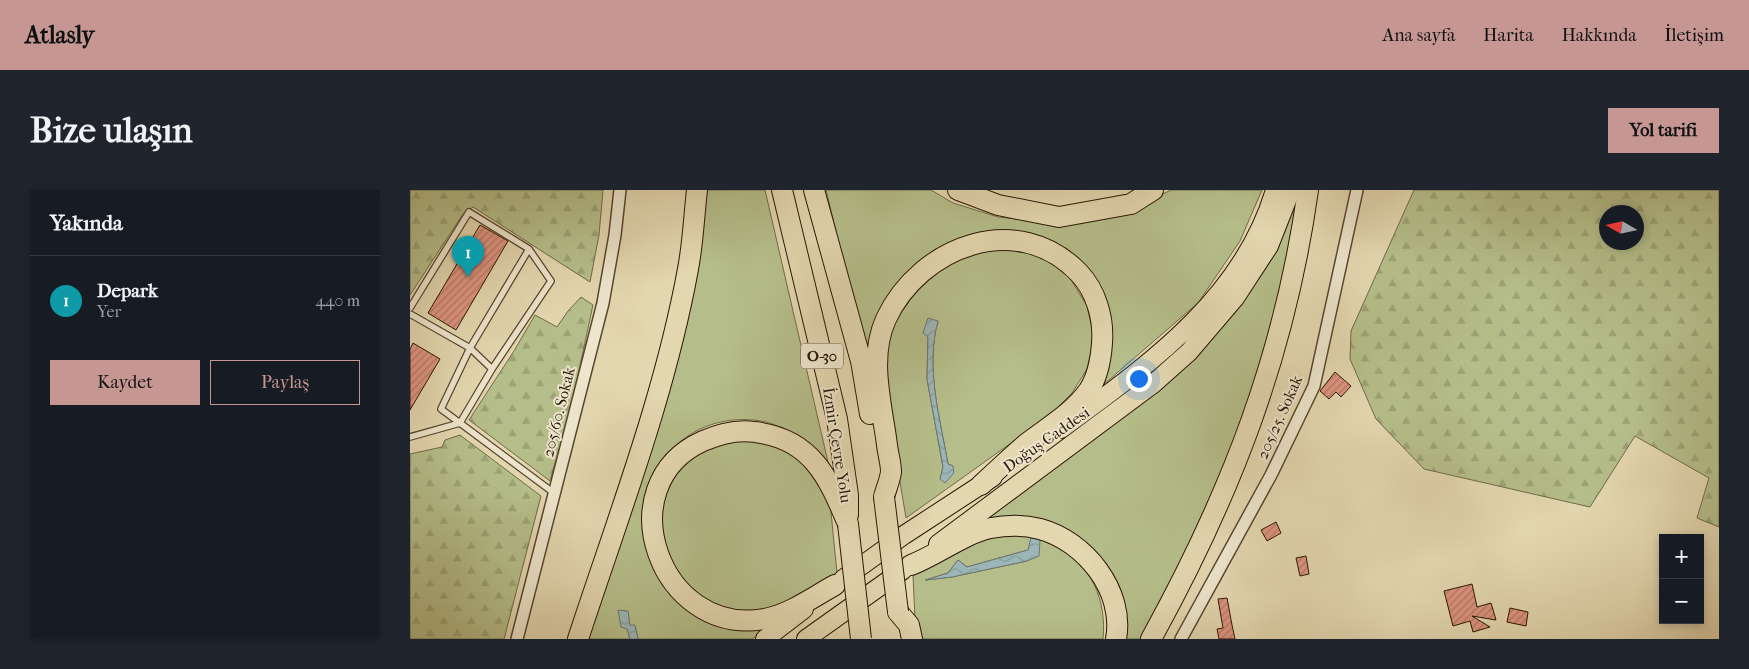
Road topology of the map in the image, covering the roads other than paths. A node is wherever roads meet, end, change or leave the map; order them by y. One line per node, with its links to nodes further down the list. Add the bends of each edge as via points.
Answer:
1 (620, 190): 19 (street, 205/60. Sokak, via 603,303)
2 (697, 190): 26 (highway, via 688,268 669,352)
3 (782, 190): 21 (highway, İzmir Çevre Yolu / O-30, via 837,419 848,495)
4 (814, 190): 20 (highway, O-30, via 861,361)
5 (958, 190): 6 (highway, via 998,205 1059,217 1131,204)
6 (1153, 190)
7 (1275, 190): 18 (main road, Doğuş Caddesi, via 1255,239 1235,275 1177,339 1127,381)
8 (1291, 190): 22 (main road, Doğuş Caddesi, via 1269,246 1235,298 1189,352 1154,384)
9 (1308, 190): 33 (highway, via 1292,284 1251,427 1187,575)
10 (1357, 190): 34 (street, 205/25. Sokak, via 1314,386 1271,474)
11 (530, 248): 12 (lane, via 469,212); 14 (lane); 15 (lane, via 550,281)
12 (410, 308)
13 (410, 314): 14 (lane)
14 (470, 348): 15 (lane); 16 (lane, via 441,409)
15 (492, 369): 16 (lane)
16 (460, 423): 17 (lane); 19 (lane)
17 (410, 437)
18 (981, 485): 20 (highway, via 1068,412 1090,389 1101,360 1104,329 1096,299 1084,280 1046,248 1022,242 970,244 942,256 922,269 903,290 885,320 876,350 891,472); 23 (main road, Doğuş Caddesi)
19 (554, 493): 25 (street, 205/60. Sokak)
20 (884, 497): 24 (highway, O-30, bridge)
21 (848, 524): 23 (highway, via 825,473 812,458 783,438 751,431 733,431 695,445 680,456 668,471 653,505 654,543 661,564 687,600 707,611 727,618 764,619 786,612); 29 (highway, O-30, bridge)
22 (911, 565): 28 (main road, Doğuş Caddesi); 32 (highway, via 989,528 1040,529 1060,537 1093,564 1108,587 1115,608)
23 (835, 585): 27 (main road, Doğuş Caddesi)
24 (898, 612): 30 (highway, O-30); 31 (highway, via 909,625)
25 (517, 639)
26 (578, 639)
27 (765, 639)
28 (806, 639)
29 (861, 639)
30 (899, 639)
31 (912, 639)
32 (1116, 639)
33 (1152, 639)
34 (1180, 639)

